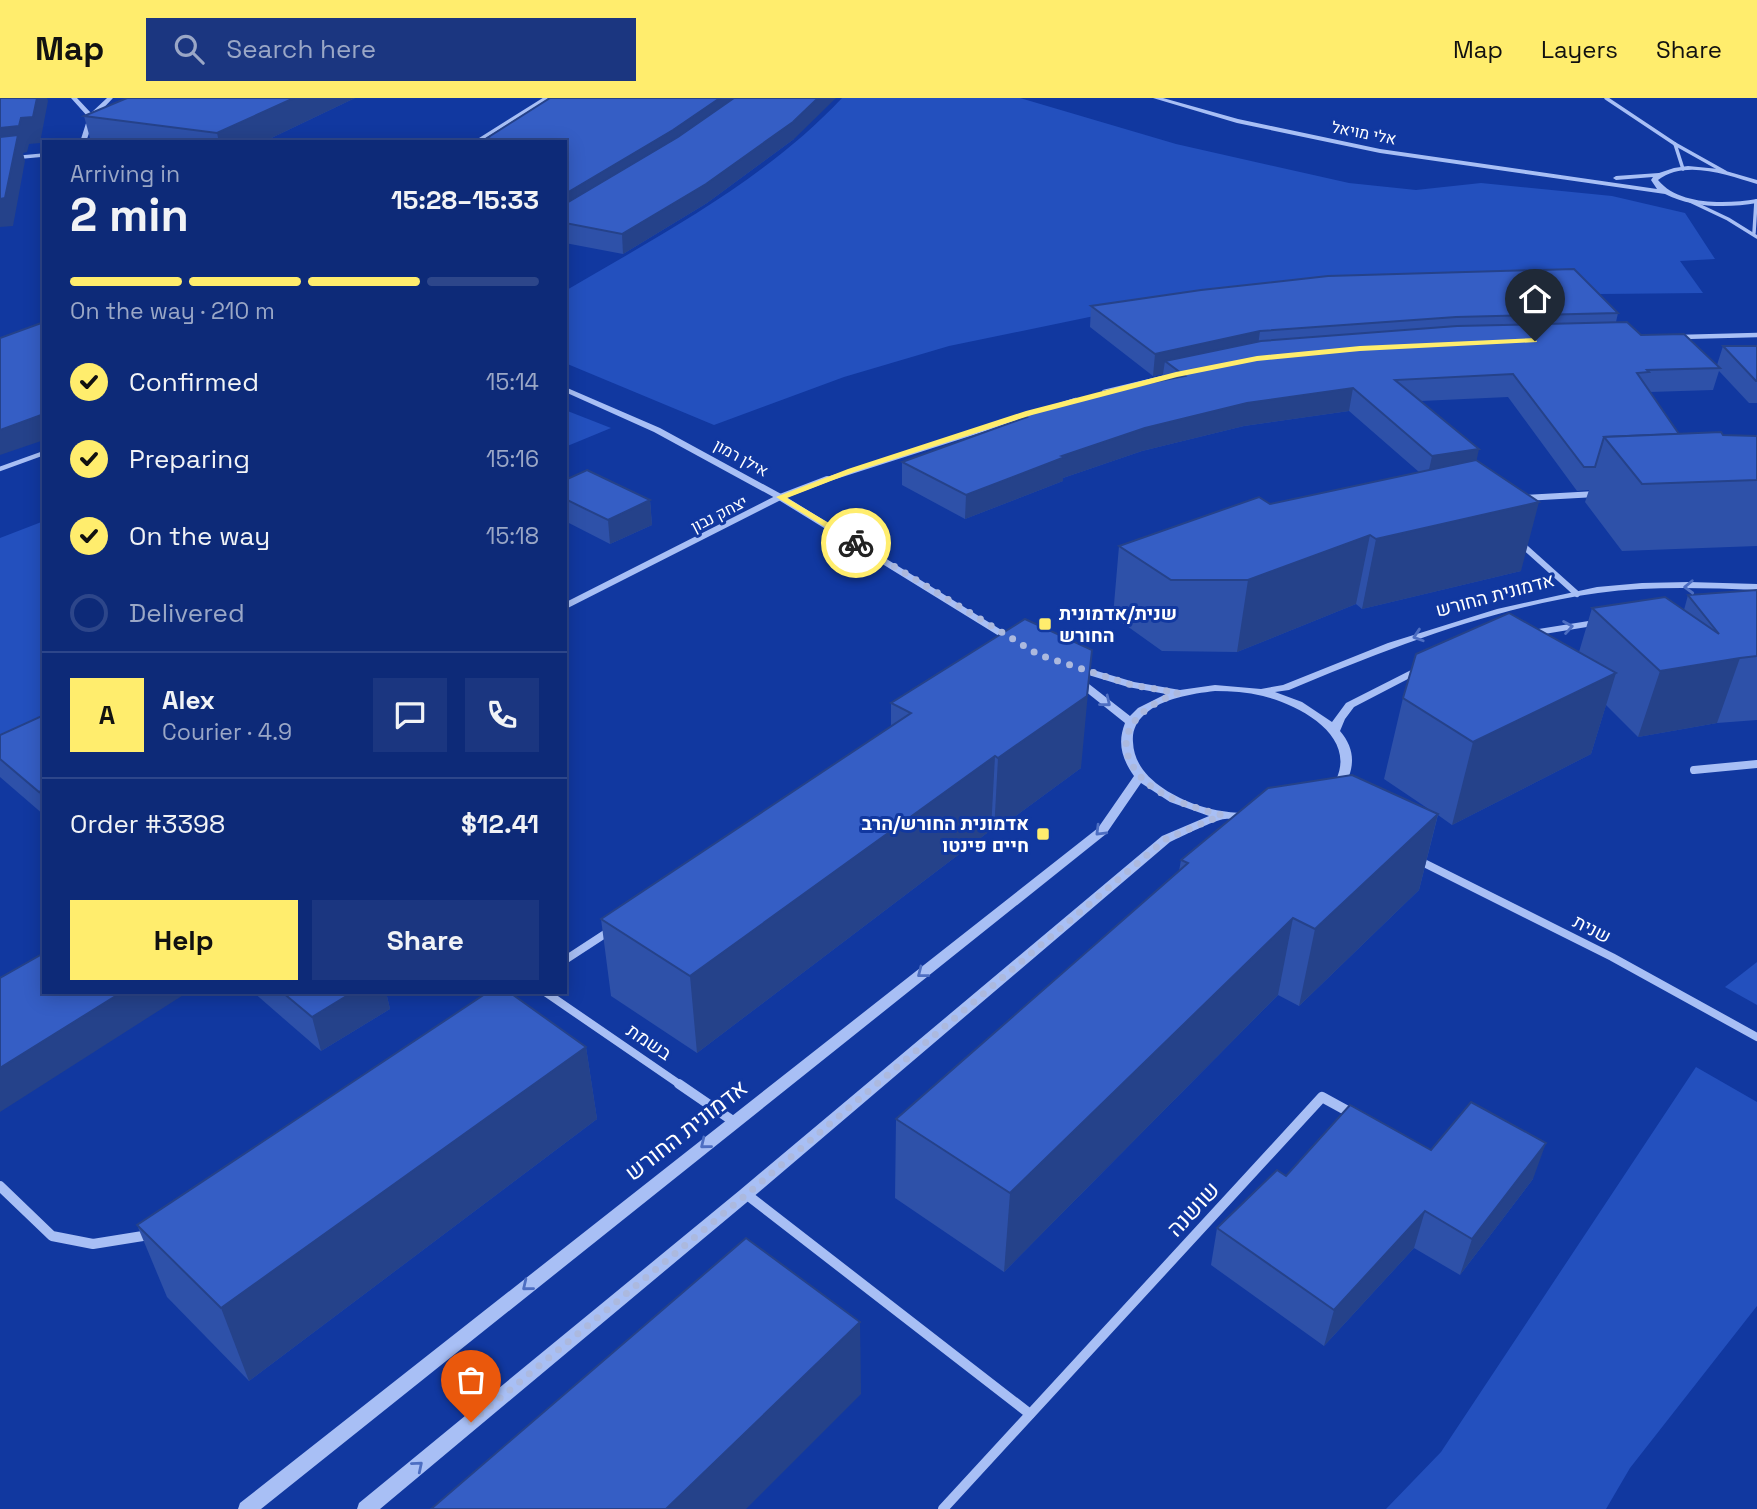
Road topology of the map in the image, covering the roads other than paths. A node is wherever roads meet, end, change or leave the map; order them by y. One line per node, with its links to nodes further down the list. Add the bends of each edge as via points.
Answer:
1 (74, 98): 6 (street)
2 (110, 98): 6 (street)
3 (546, 98): 8 (street)
4 (1156, 98): 15 (street, אלי מויאל, via 1237,121 1380,151)
5 (1606, 98): 9 (street)
6 (91, 117): 7 (street)
7 (84, 140)
8 (479, 140)
9 (1675, 144): 12 (street); 13 (street)
10 (42, 155): 11 (street)
11 (0, 159)
12 (1683, 169): 13 (street, אלי מויאל); 14 (street, אלי מויאל)
13 (1725, 172): 16 (street, אלי מויאל)
14 (1659, 175): 15 (street, אלי מויאל); 17 (street, via 1655,183)
15 (1570, 177): 17 (street, אלי מויאל)
16 (1757, 180)
17 (1666, 192): 18 (street, אלי מויאל)
18 (1678, 197): 19 (street, אלי מויאל, via 1720,204); 20 (street)
19 (1757, 201): 20 (street)
20 (1756, 235)
21 (1757, 335): 22 (street)
22 (1674, 337)
23 (1176, 375): 25 (street)
24 (567, 390): 30 (street, אילן רמון, via 657,430)
25 (1096, 394)
26 (1085, 397): 30 (street, יצחק נבון, via 890,457)
27 (42, 454): 28 (street)
28 (0, 469)
29 (1610, 494): 31 (street)
30 (780, 497): 35 (street, יצחק נבון); 38 (street, אילן רמון)
31 (1514, 499)
32 (1514, 538): 34 (street)
33 (1757, 587): 34 (street, אדמונית החורש, one-way to 34)
34 (1577, 593): 41 (street, אדמונית החורש, one-way to 41, via 1500,610 1413,637 1285,688)
35 (567, 605)
36 (1609, 620): 37 (street, one-way to 36)
37 (1508, 639)
38 (1028, 649)
39 (1436, 663): 44 (street, via 1350,705)
40 (1064, 668): 42 (street); 43 (street, one-way to 43)
41 (1253, 691): 42 (street, via 1215,688); 44 (street, via 1300,706)
42 (1178, 693): 43 (street, via 1150,705)
43 (1132, 723): 47 (street, via 1126,744)
44 (1335, 731): 49 (street, via 1345,749 1349,774 1324,800)
45 (1757, 764): 46 (street)
46 (1695, 770)
47 (1140, 776): 48 (street, via 1174,799); 56 (street, אדמונית החורש, one-way to 56, via 1102,831)
48 (1222, 815): 49 (street); 59 (street, via 1166,839)
49 (1281, 815): 50 (street)
50 (1299, 819)
51 (1409, 855): 55 (street, שנית, via 1612,957)
52 (621, 922): 53 (street)
53 (567, 959)
54 (548, 994): 56 (street, בשמת)
55 (1757, 1037)
56 (733, 1121): 62 (street, אדמונית החורש, one-way to 62)
57 (1369, 1122): 61 (street, שושנה, via 1322,1097)
58 (0, 1186): 60 (street, via 52,1236 93,1244)
59 (747, 1194): 61 (street); 63 (street, one-way to 59)
60 (163, 1228)
61 (1030, 1414): 64 (street, שושנה)
62 (247, 1509)
63 (366, 1509)
64 (943, 1509)

